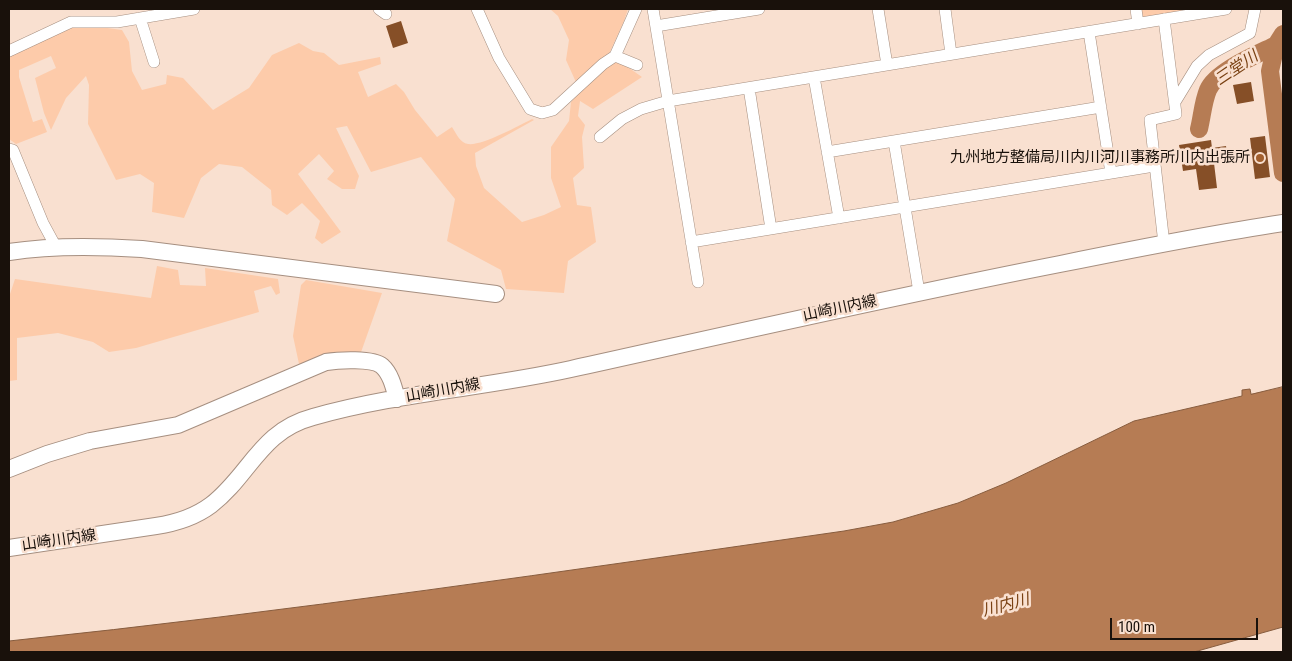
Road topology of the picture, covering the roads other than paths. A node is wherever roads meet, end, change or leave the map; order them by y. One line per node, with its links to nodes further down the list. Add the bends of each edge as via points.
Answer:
1 (194, 9): 12 (street)
2 (477, 9): 19 (street, via 499,58 530,110 553,110)
3 (636, 9): 19 (street)
4 (653, 9): 15 (street)
5 (759, 9): 15 (street)
6 (878, 9): 22 (street)
7 (945, 9): 18 (street)
8 (1136, 9): 14 (street)
9 (1226, 9): 11 (street)
10 (1254, 9): 26 (street, via 1250,33 1209,55 1197,66)
11 (1195, 11): 13 (street)
12 (140, 18): 17 (street, via 117,22 71,22); 20 (street)
13 (1164, 19): 14 (street); 26 (street)
14 (1138, 24): 16 (street)
15 (656, 26): 25 (street)
16 (1089, 32): 18 (street); 27 (street)
17 (9, 51)
18 (951, 54): 22 (street)
19 (615, 56): 21 (street)
20 (154, 62)
21 (638, 65)
22 (887, 65): 23 (street)
23 (814, 77): 24 (street); 31 (street)
24 (749, 88): 25 (street); 37 (street)
25 (668, 101): 28 (street, via 622,119); 38 (street)
26 (1175, 102): 32 (street, via 1176,114 1150,120)
27 (1100, 107): 29 (street); 33 (street)
28 (600, 137)
29 (894, 141): 31 (street); 34 (street)
30 (9, 149): 40 (street, via 13,150)
31 (827, 152): 35 (street)
32 (1154, 166): 33 (street); 39 (street)
33 (1111, 173): 34 (street)
34 (905, 207): 35 (street); 43 (street)
35 (838, 218): 37 (street)
36 (1279, 224): 39 (main road, 山崎川内線)
37 (771, 229): 38 (street)
38 (691, 242): 42 (street)
39 (1164, 244): 43 (main road, 山崎川内線)
40 (56, 247): 41 (main road); 44 (main road, via 142,249)
41 (11, 250)
42 (698, 282)
43 (919, 292): 45 (main road, 山崎川内線, via 567,370)
44 (496, 294)
45 (397, 399): 46 (main road, 山崎川内線, via 390,377 376,362 326,362 178,425 90,441); 47 (main road, 山崎川内線, via 322,414 290,425 264,444 230,487 211,505 175,523)
46 (9, 469)
47 (9, 548)

